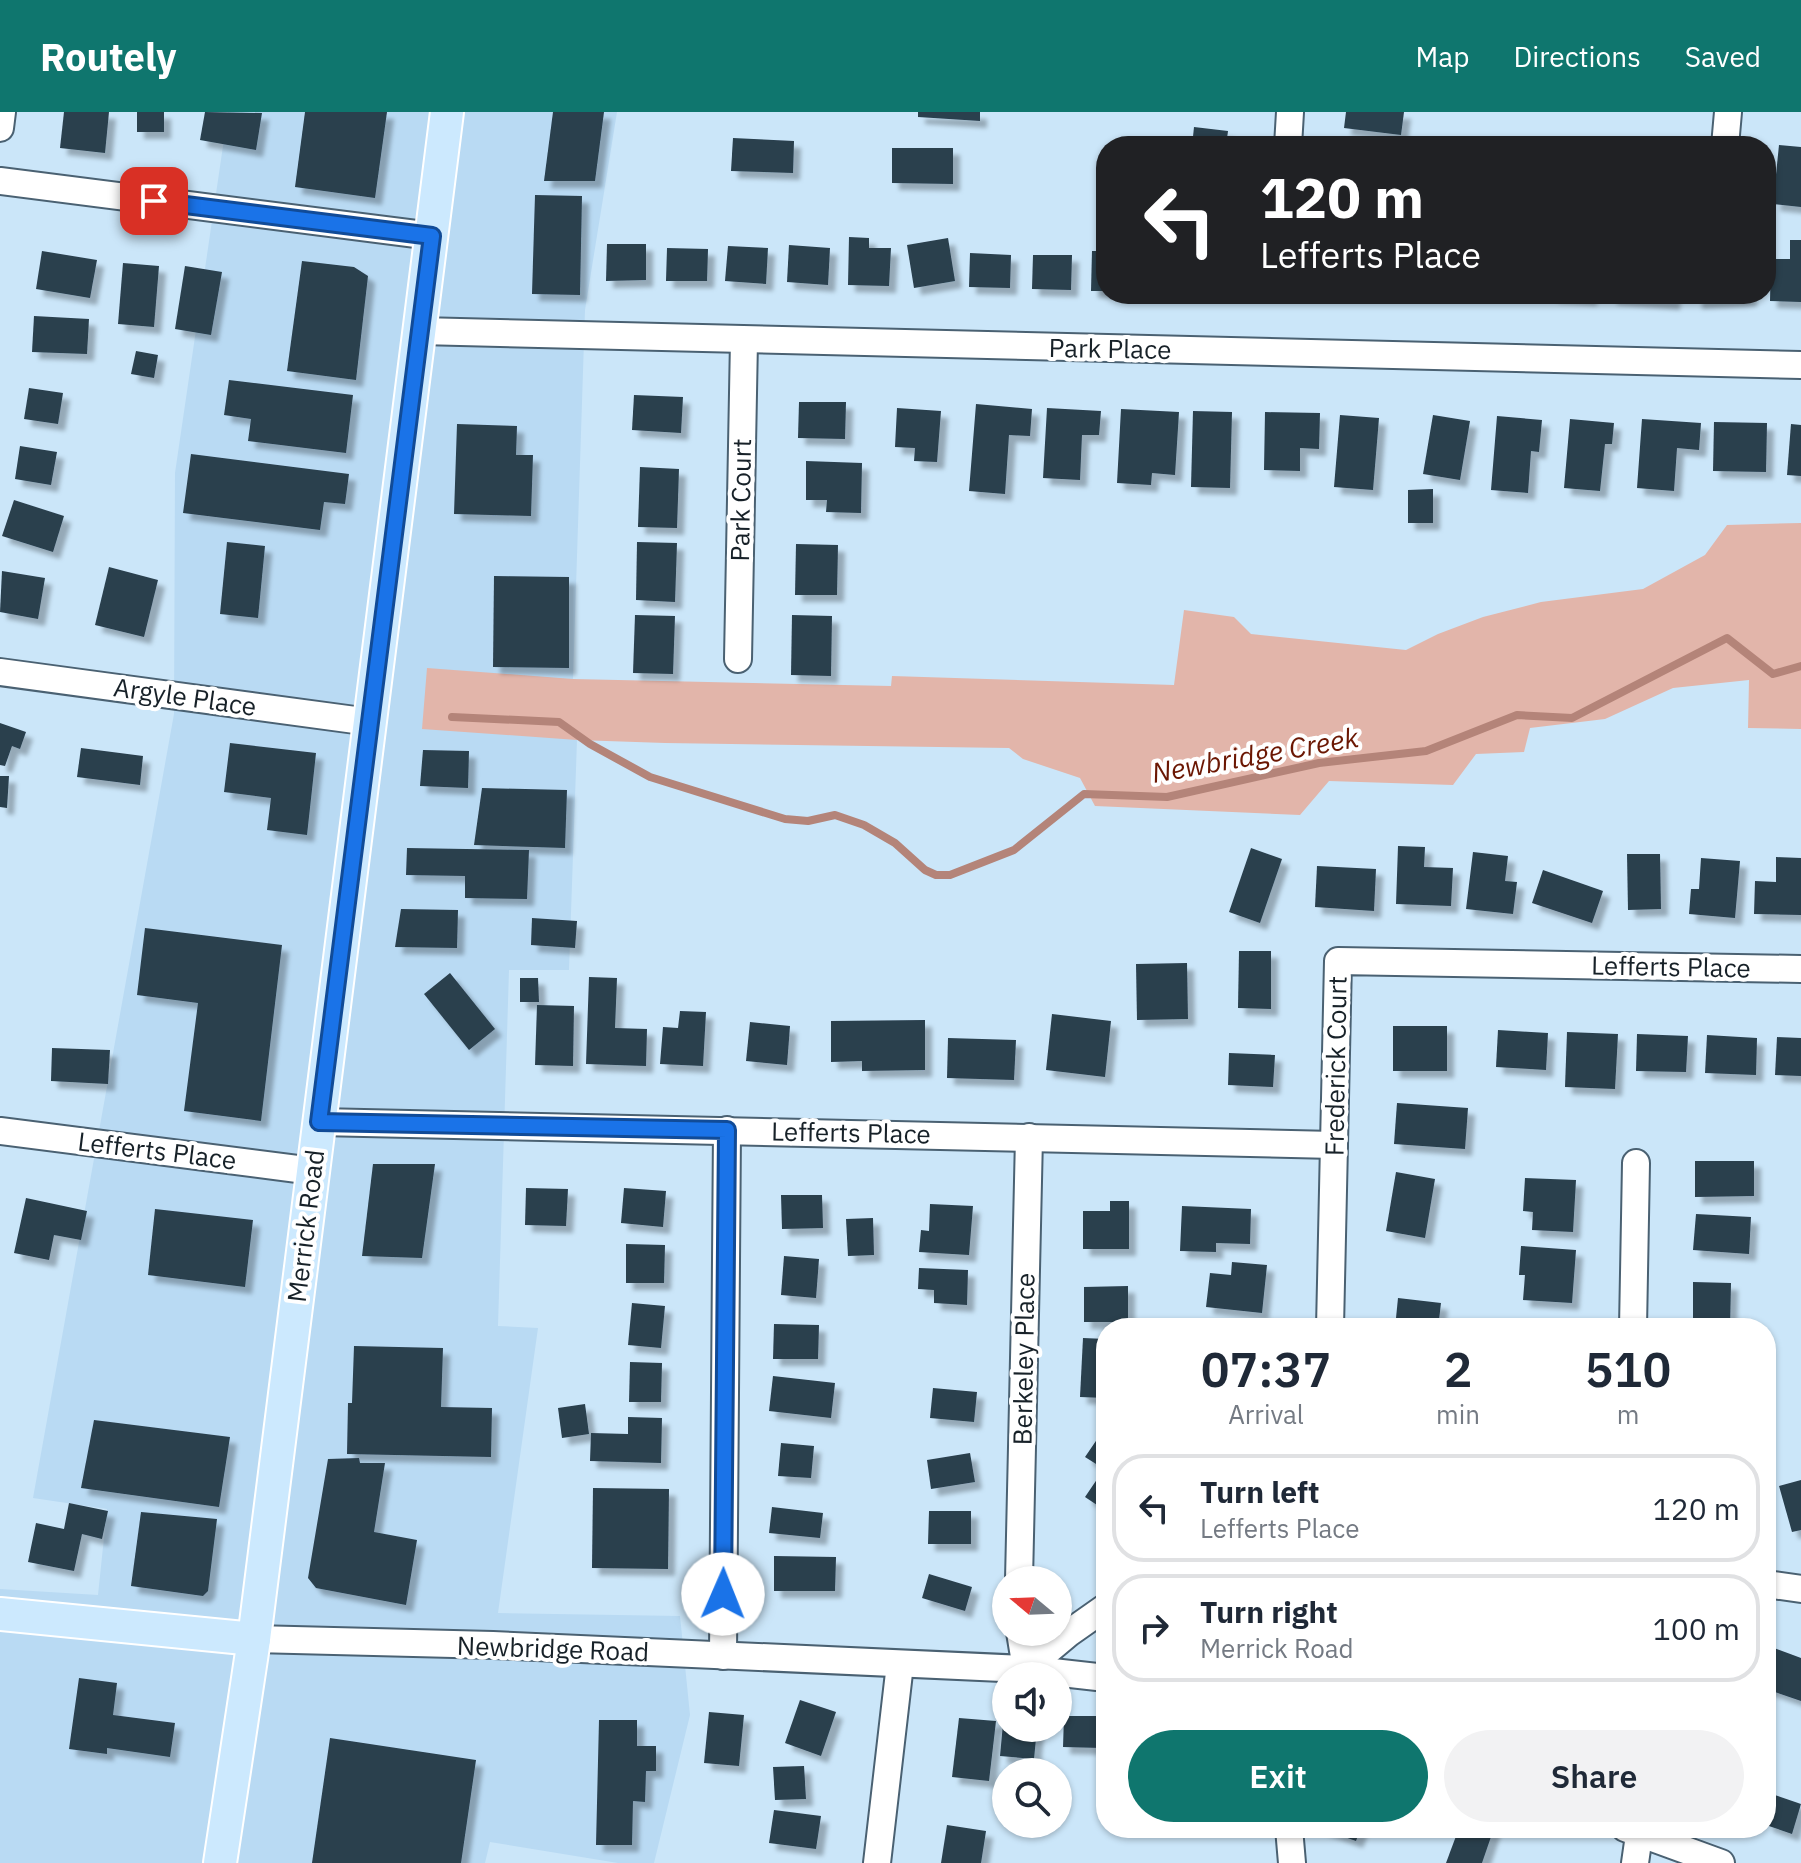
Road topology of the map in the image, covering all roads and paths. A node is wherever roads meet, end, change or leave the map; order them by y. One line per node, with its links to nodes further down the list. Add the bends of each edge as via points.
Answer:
1 (2, 112): 5 (street)
2 (447, 112): 9 (main road, Merrick Road)
3 (1290, 112): 6 (street)
4 (1728, 112): 7 (street)
5 (0, 128)
6 (1289, 136)
7 (1726, 136)
8 (0, 181): 9 (street)
9 (432, 236): 10 (main road, Merrick Road)
10 (420, 331): 11 (street, Park Place); 15 (main road, Merrick Road)
11 (744, 340): 12 (street, Park Place); 13 (street, Park Court)
12 (1801, 365)
13 (738, 659)
14 (0, 672): 15 (street, Argyle Place)
15 (370, 722): 18 (main road, Merrick Road)
16 (1542, 965): 17 (street, Lefferts Place); 22 (street, Frederick Court, via 1338,961)
17 (1801, 969)
18 (319, 1122): 19 (street, Lefferts Place); 24 (main road, Merrick Road)
19 (727, 1130): 21 (street, Lefferts Place); 33 (street)
20 (0, 1131): 24 (street, Lefferts Place)
21 (1029, 1137): 22 (street, Lefferts Place); 27 (street, Berkeley Place)
22 (1334, 1145): 25 (street, Frederick Court)
23 (1636, 1163): 26 (street)
24 (313, 1171): 32 (main road, Merrick Road)
25 (1330, 1318)
26 (1633, 1318)
27 (1019, 1566)
28 (1776, 1585): 29 (street)
29 (1801, 1589)
30 (0, 1614): 32 (main road, Newbridge Road)
31 (1096, 1614): 34 (street)
32 (254, 1639): 33 (street, Newbridge Road); 42 (main road, Merrick Road)
33 (723, 1656): 35 (street, Newbridge Road)
34 (1034, 1662)
35 (900, 1664): 36 (street, Newbridge Road); 43 (street)
36 (992, 1668)
37 (1072, 1674): 38 (street, Newbridge Road)
38 (1096, 1677)
39 (1290, 1838): 44 (street)
40 (1635, 1838): 45 (street)
41 (1656, 1838): 46 (street)
42 (220, 1863)
43 (877, 1863)
44 (1292, 1863)
45 (1635, 1863)
46 (1721, 1863)

